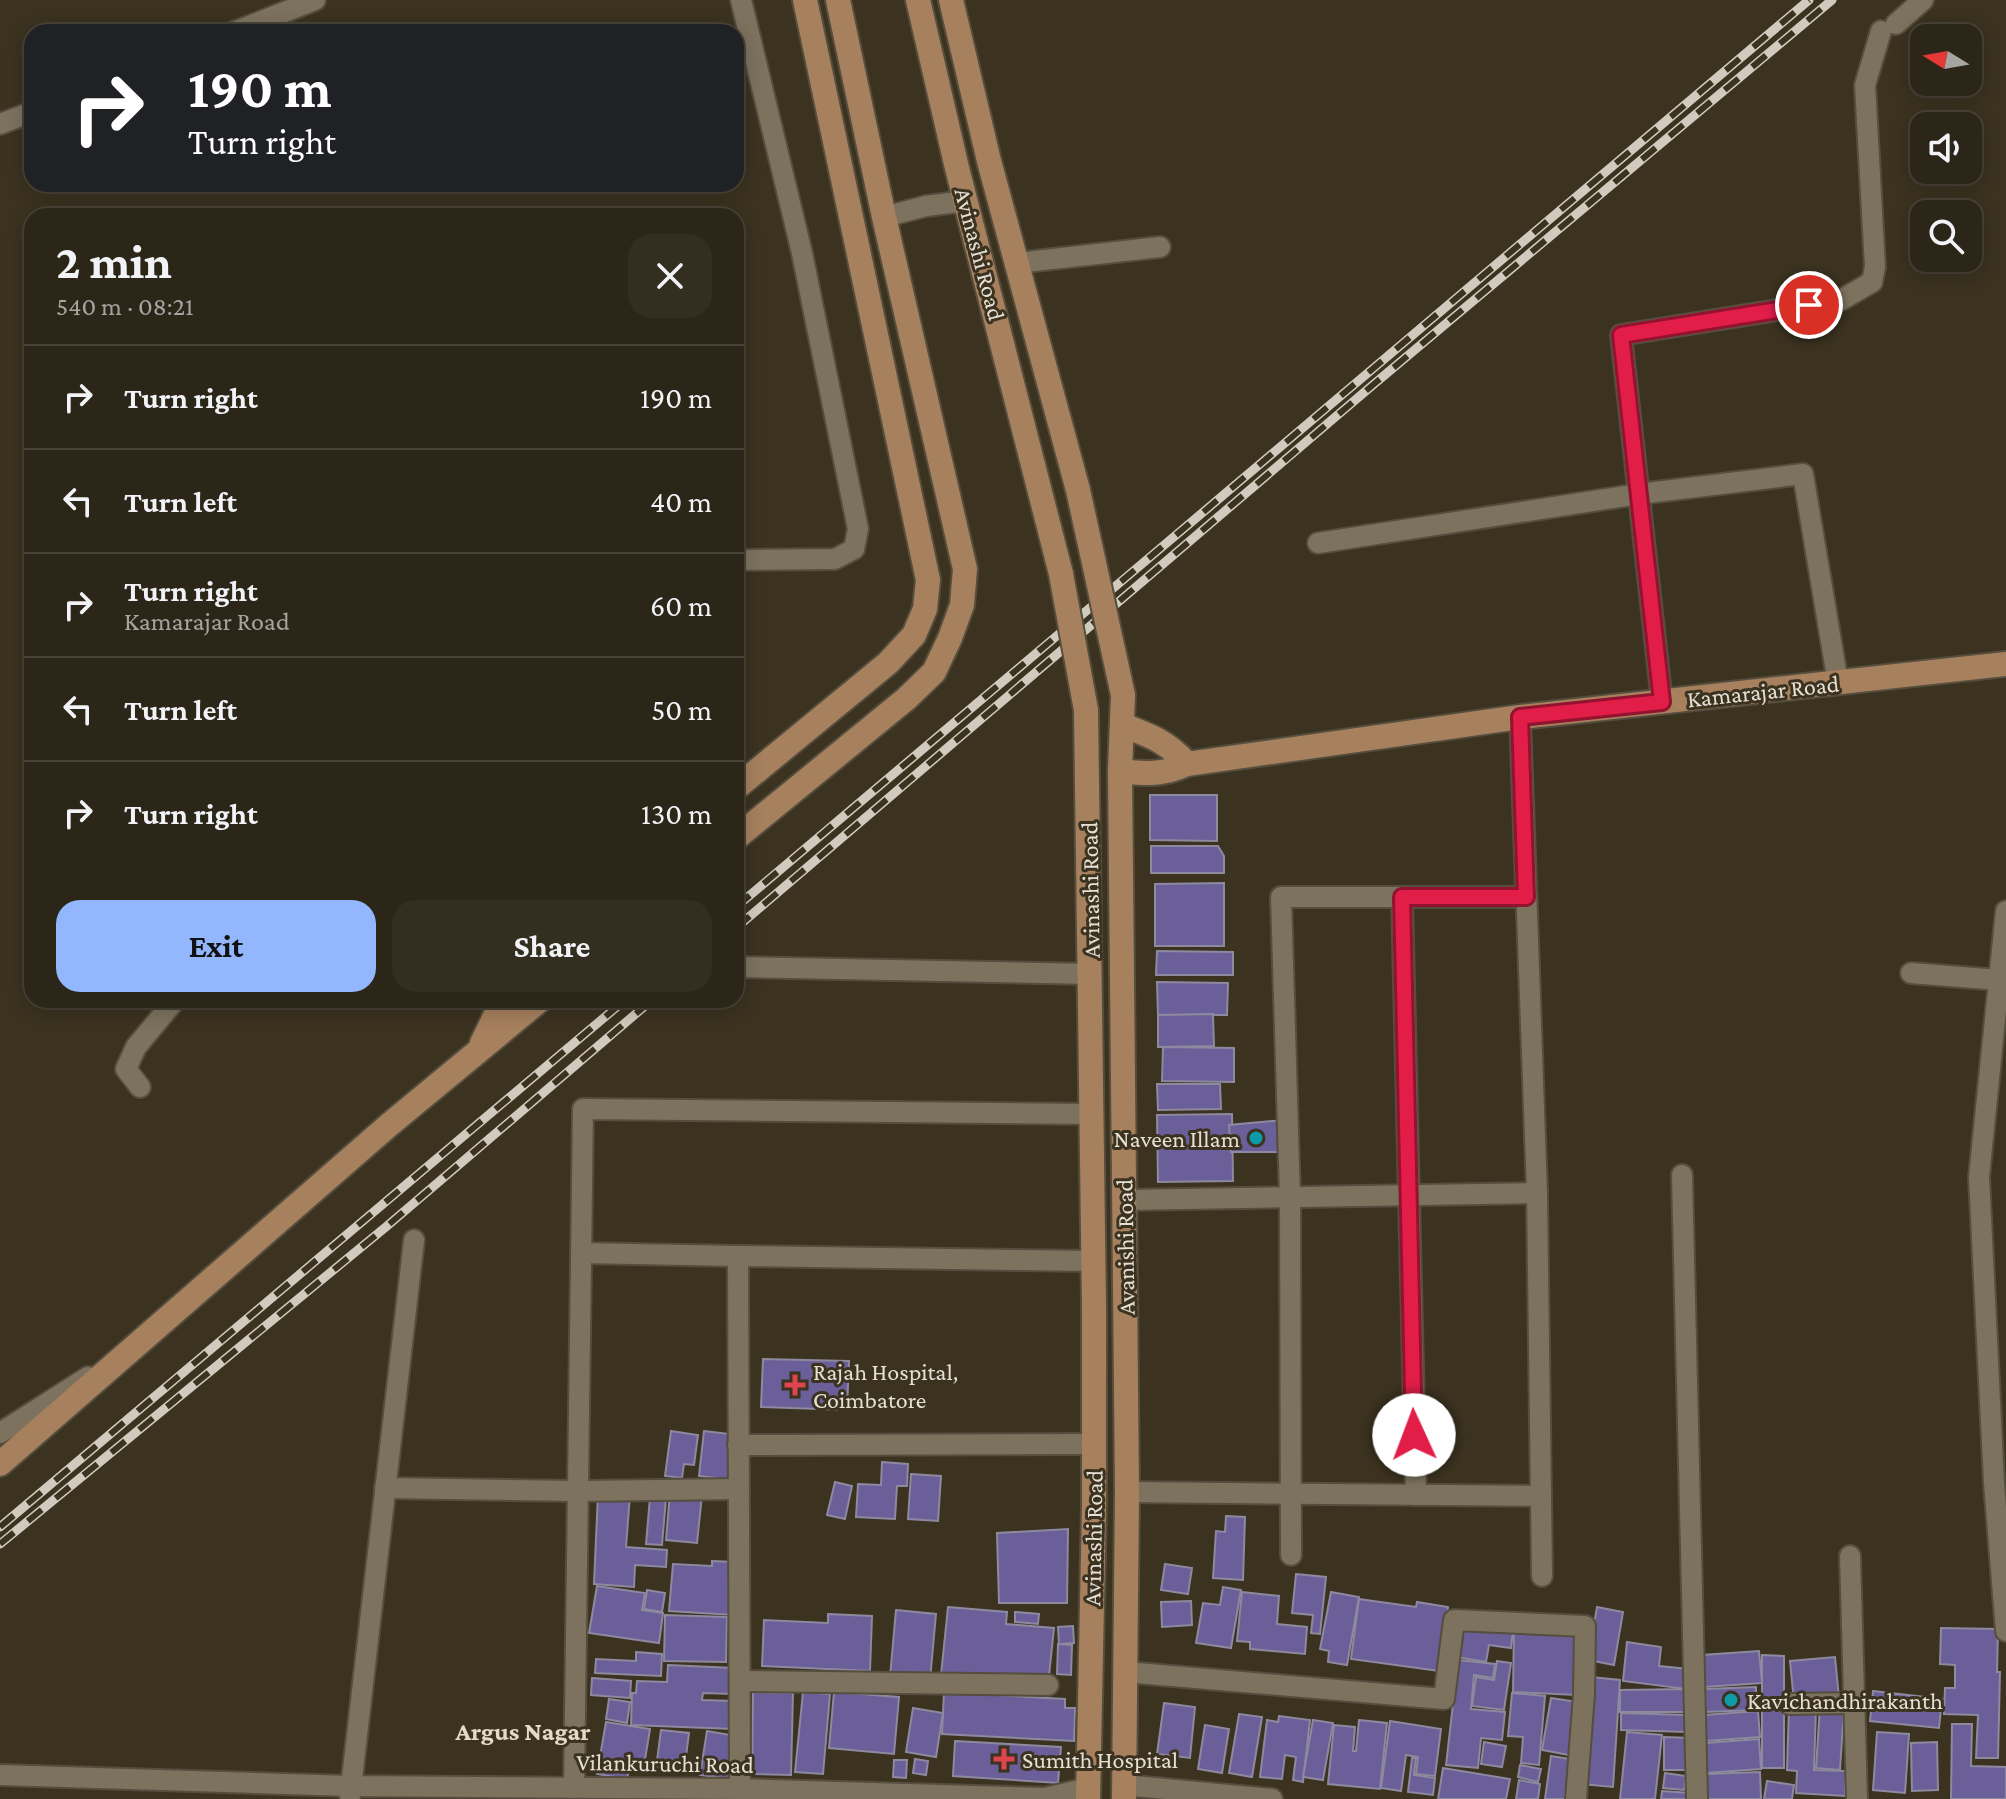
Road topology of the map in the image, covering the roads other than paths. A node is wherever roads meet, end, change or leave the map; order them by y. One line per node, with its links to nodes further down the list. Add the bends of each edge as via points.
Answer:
1 (315, 0): 8 (street)
2 (741, 0): 17 (street, via 802,253 858,529 854,549 835,559)
3 (805, 0): 26 (main road, via 928,580 925,609 914,635 888,663)
4 (838, 0): 12 (main road)
5 (918, 0): 11 (main road, Avinashi Road)
6 (951, 0): 14 (main road, Avinashi Road)
7 (1923, 0): 15 (street, via 1888,27 1865,85 1872,282 1841,300 1621,335)
8 (254, 24)
9 (24, 115): 10 (street)
10 (0, 124)
11 (966, 201): 12 (street); 33 (main road, Avinashi Road, bridge, via 1061,574 1086,710)
12 (884, 217): 27 (main road, via 965,569 962,605 934,672)
13 (1160, 247): 14 (street)
14 (1016, 263): 20 (main road, Avinashi Road, bridge, via 1078,490)
15 (1639, 494): 16 (street); 19 (street, via 1803,474); 21 (street)
16 (1318, 543)
17 (744, 560)
18 (2006, 664): 19 (main road, Kamarajar Road)
19 (1838, 683): 21 (main road, Kamarajar Road)
20 (1123, 695): 23 (main road, Avanishi Road)
21 (1662, 702): 22 (main road, Kamarajar Road)
22 (1520, 717): 24 (main road, Kamarajar Road); 29 (street)
23 (1122, 725): 24 (main road, via 1158,738); 25 (main road, Avanishi Road)
24 (1187, 764): 25 (main road, Kamarajar Road, via 1153,774)
25 (1120, 771): 41 (main road, Avanishi Road)
26 (744, 781)
27 (744, 831)
28 (1402, 897): 29 (street); 45 (street); 46 (street, via 1281,897)
29 (1526, 897): 44 (street)
30 (2006, 911): 34 (street)
31 (744, 967): 33 (street)
32 (1911, 973): 34 (street)
33 (1091, 974): 40 (main road, Avinashi Road)
34 (1999, 980): 59 (street, via 1979,1177)
35 (168, 1008): 39 (street, via 136,1047 126,1069)
36 (499, 1008): 38 (main road)
37 (530, 1008): 38 (main road)
38 (477, 1052): 54 (main road)
39 (140, 1087)
40 (1092, 1114): 42 (main road, Avinashi Road); 49 (street, via 583,1109)
41 (1123, 1139): 42 (main road); 47 (main road, Avanishi Road)
42 (1093, 1141): 51 (main road, Avinashi Road)
43 (1682, 1175): 87 (street)
44 (1537, 1193): 45 (street); 66 (street)
45 (1407, 1195): 46 (street); 65 (street)
46 (1290, 1197): 47 (street); 64 (street)
47 (1125, 1200): 53 (main road, Avanishi Road)
48 (414, 1240): 60 (street)
49 (581, 1253): 50 (street); 62 (street)
50 (738, 1256): 51 (street); 57 (street)
51 (1094, 1261): 52 (main road, Avinashi Road)
52 (1094, 1308): 53 (main road); 56 (main road, Avinashi Road)
53 (1126, 1308): 63 (main road, Avanishi Road)
54 (137, 1345): 55 (street); 58 (main road)
55 (0, 1433)
56 (1094, 1444): 57 (street); 82 (main road, Avinashi Road)
57 (738, 1445): 61 (street)
58 (0, 1464)
59 (2000, 1483): 70 (street)
60 (385, 1488): 62 (street); 81 (street)
61 (739, 1489): 62 (street); 72 (street)
62 (578, 1491): 78 (street)
63 (1127, 1492): 64 (street); 71 (main road, Avanishi Road)
64 (1291, 1493): 65 (street); 67 (street)
65 (1416, 1495): 66 (street)
66 (1540, 1496): 69 (street)
67 (1291, 1555)
68 (1850, 1556): 74 (street)
69 (1542, 1576)
70 (2006, 1631)
71 (1125, 1672): 80 (main road, Avanishi Road); 86 (street, via 1444,1699 1454,1620 1585,1626)
72 (740, 1681): 73 (street); 79 (street)
73 (1048, 1685)
74 (1854, 1703): 75 (street); 88 (street)
75 (1789, 1704)
76 (0, 1775): 77 (street, Vilankuruchi Road)
77 (74, 1778): 81 (street, Vilankuruchi Road); 84 (street)
78 (574, 1788): 79 (street, Vilankuruchi Road); 81 (street, Vilankuruchi Road)
79 (740, 1789): 83 (street, Vilankuruchi Road)
80 (1124, 1792): 85 (street)
81 (350, 1793)
82 (1088, 1794): 83 (street, Vilankuruchi Road)
83 (1048, 1798)
84 (74, 1799)
85 (1272, 1799)
86 (1576, 1799)
87 (1697, 1799)
88 (1857, 1799)

